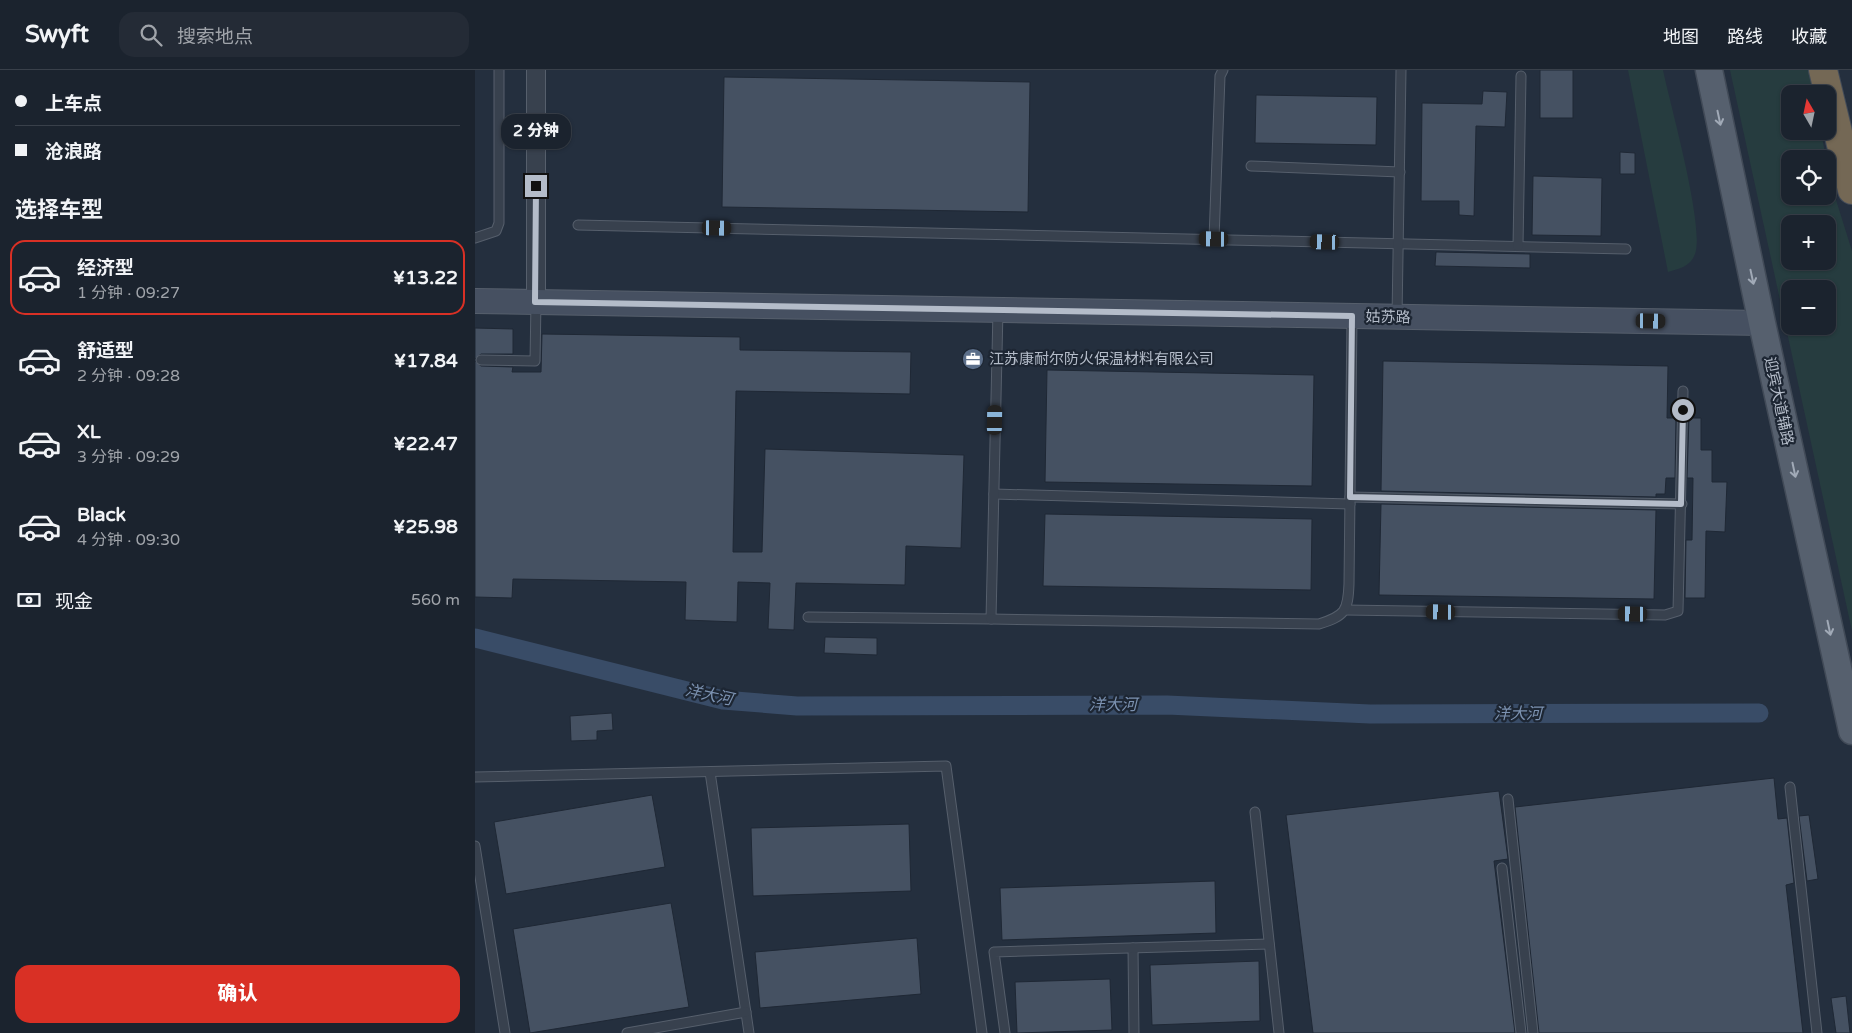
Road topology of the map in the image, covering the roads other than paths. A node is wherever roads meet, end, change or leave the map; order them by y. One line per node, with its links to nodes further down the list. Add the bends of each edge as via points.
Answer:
1 (499, 70): 14 (lane, via 499,223 496,231)
2 (536, 70): 20 (street)
3 (1401, 70): 11 (lane)
4 (1709, 70): 24 (main road, 迎宾大道辅路, one-way to 24)
5 (1823, 70): 12 (highway)
6 (1833, 70): 10 (highway)
7 (1221, 72): 15 (lane)
8 (1521, 76): 17 (lane)
9 (1251, 166): 11 (lane)
10 (1852, 170)
11 (1400, 172): 16 (lane)
12 (1852, 190)
13 (578, 225): 15 (lane)
14 (475, 238)
15 (1214, 239): 16 (lane)
16 (1399, 244): 17 (lane); 23 (lane)
17 (1518, 246): 18 (lane)
18 (1626, 249)
19 (475, 301): 20 (street, 姑苏路)
20 (535, 302): 21 (street, 姑苏路); 25 (lane, via 535,361)
21 (997, 310): 22 (street, 姑苏路); 27 (lane)
22 (1352, 316): 23 (street, 姑苏路); 28 (lane)
23 (1397, 317): 24 (street, 姑苏路)
24 (1762, 323): 33 (main road, 迎宾大道辅路, one-way to 33)
25 (481, 360)
26 (1683, 391): 29 (lane)
27 (994, 494): 28 (lane); 32 (lane)
28 (1350, 500): 29 (lane); 30 (lane)
29 (1681, 504): 30 (lane, via 1679,603 1678,611 1672,614)
30 (1345, 610): 32 (lane, via 1333,620 1319,624)
31 (808, 617): 32 (lane)
32 (991, 618)
33 (1852, 731)
34 (710, 772): 35 (lane); 43 (lane); 47 (lane, via 946,766)
35 (475, 777)
36 (1789, 787): 53 (lane)
37 (1507, 799): 52 (lane)
38 (1255, 812): 41 (lane)
39 (475, 846): 44 (lane)
40 (1502, 868): 51 (lane)
41 (1269, 944): 42 (lane); 50 (lane)
42 (1133, 948): 48 (lane, via 994,952); 49 (lane)
43 (746, 1012): 45 (lane); 46 (lane)
44 (505, 1033)
45 (627, 1033)
46 (749, 1033)
47 (982, 1033)
48 (1005, 1033)
49 (1134, 1033)
50 (1279, 1033)
51 (1521, 1033)
52 (1533, 1033)
53 (1817, 1033)

